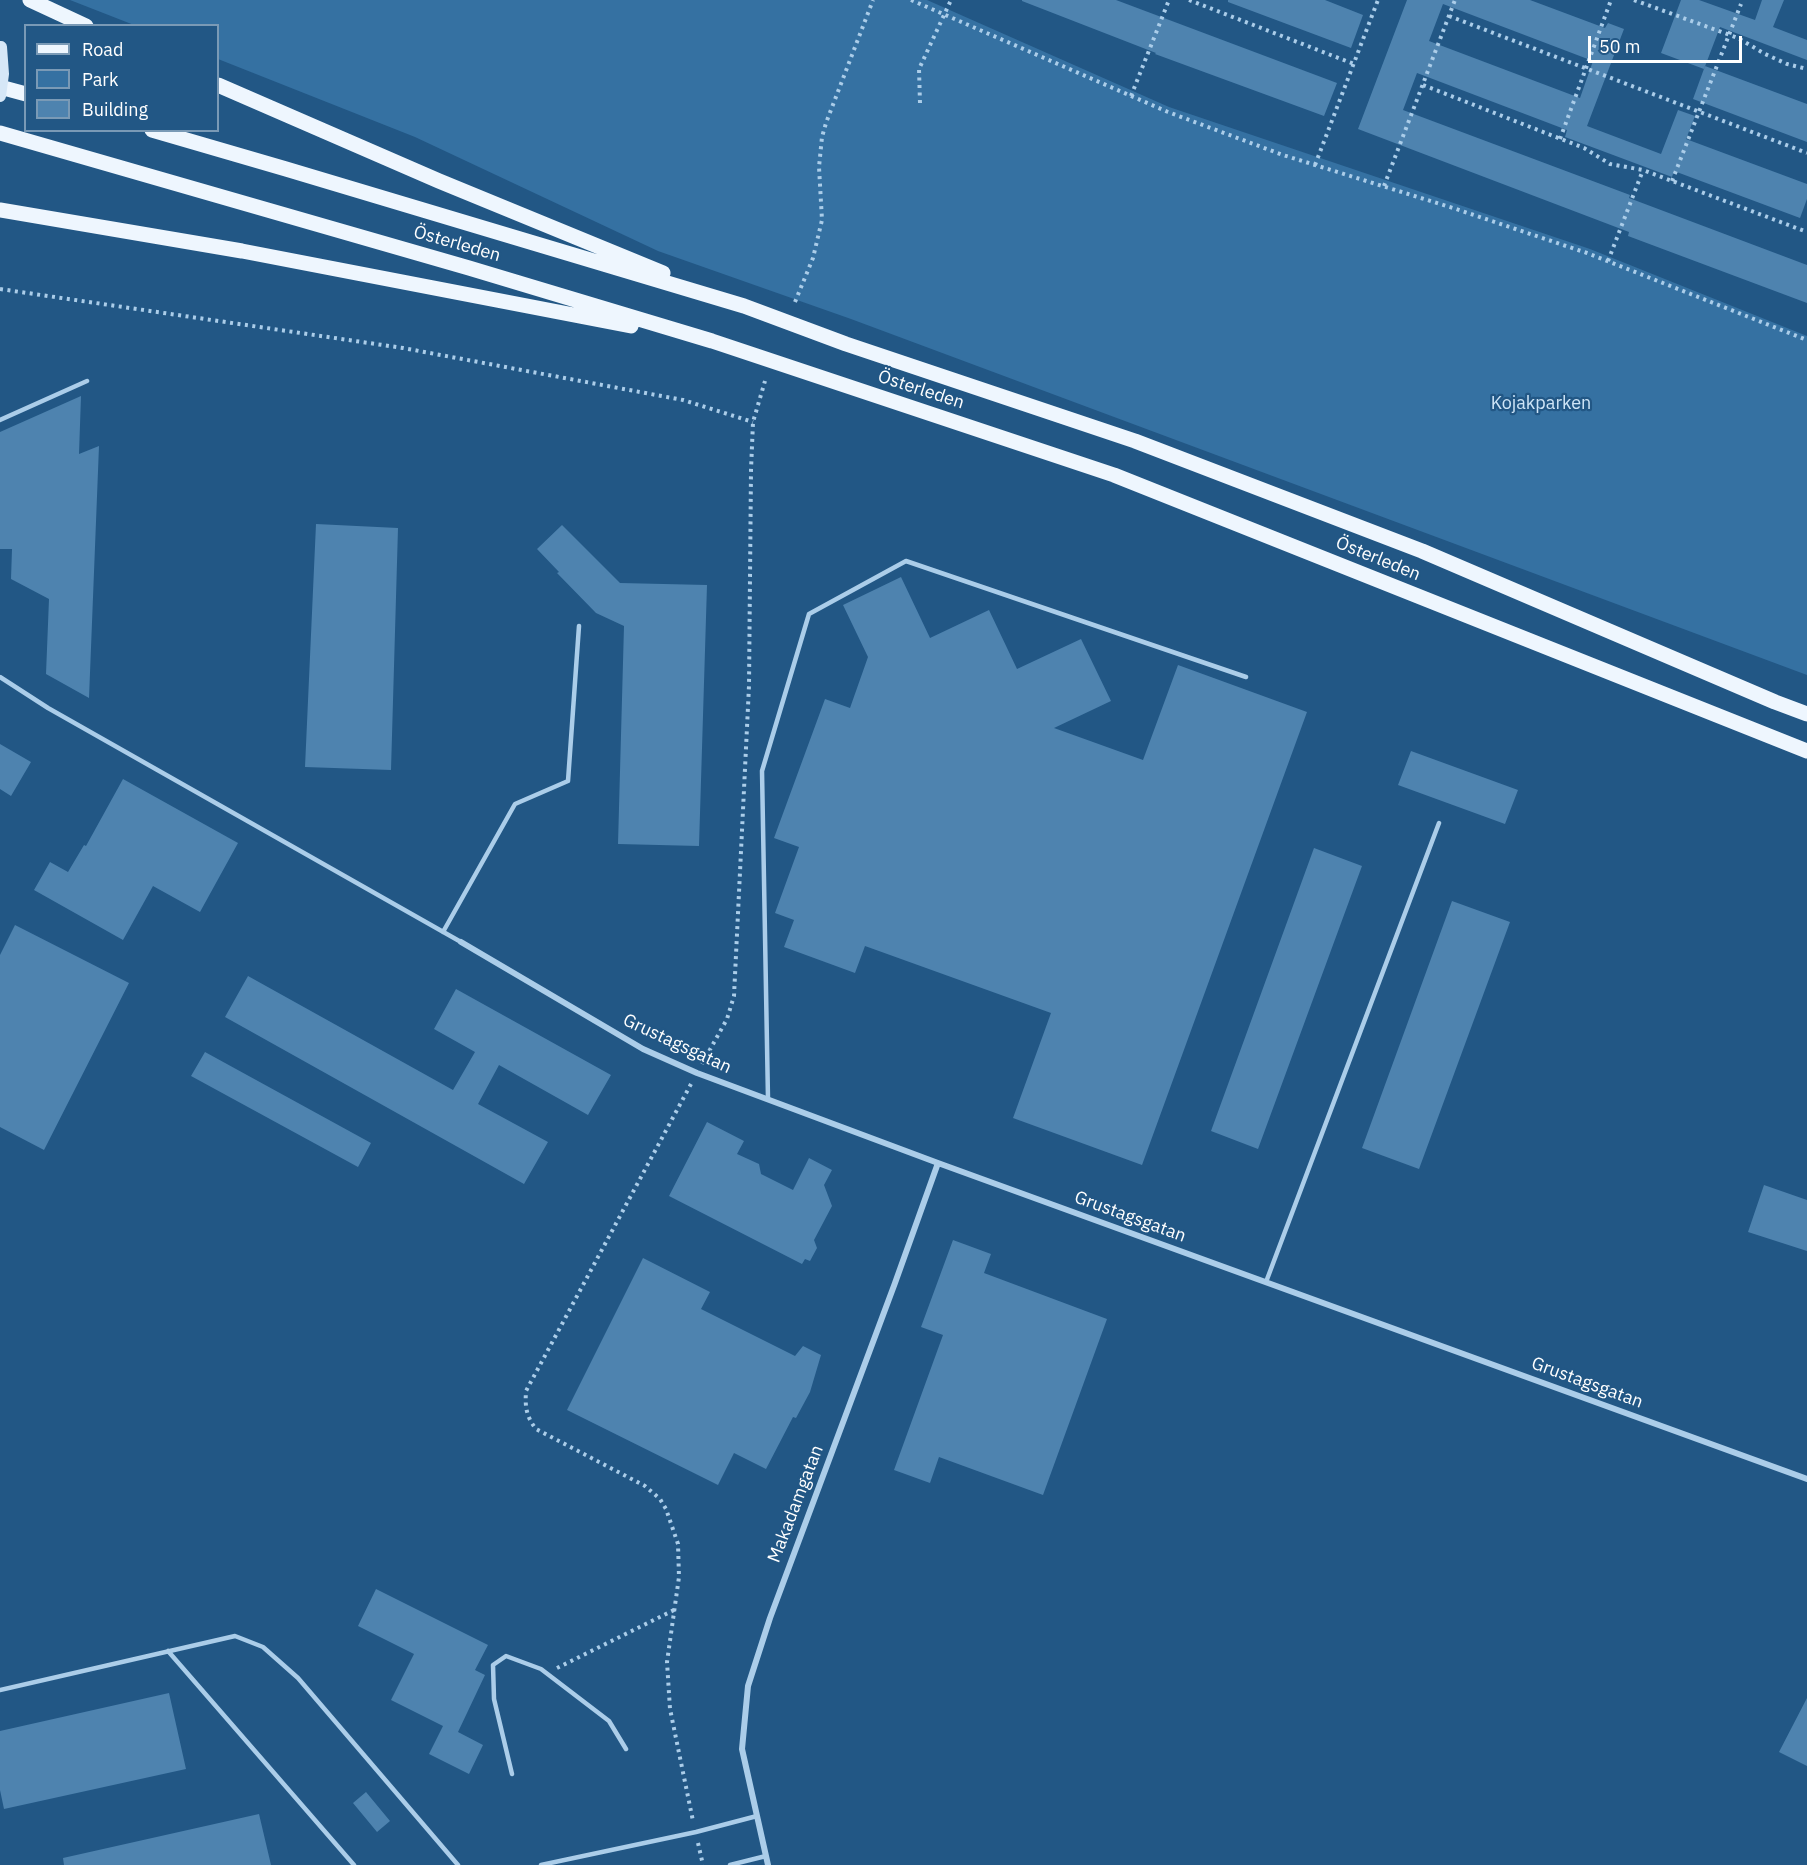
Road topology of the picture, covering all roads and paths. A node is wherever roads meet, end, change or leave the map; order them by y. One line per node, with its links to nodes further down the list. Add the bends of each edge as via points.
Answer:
1 (30, 0): 14 (main road)
2 (873, 0): 40 (path, via 822,137 822,220 813,258)
3 (911, 0): 12 (path)
4 (951, 0): 12 (path)
5 (1168, 0): 25 (path)
6 (1189, 0): 17 (path)
7 (1378, 0): 17 (path)
8 (1455, 0): 13 (path)
9 (1611, 0): 18 (path)
10 (1634, 0): 15 (path)
11 (1740, 4): 15 (path)
12 (945, 15): 25 (path); 26 (path, via 919,69)
13 (1449, 16): 18 (path); 20 (path)
14 (82, 24)
15 (1729, 34): 19 (path, via 1780,61); 27 (path)
16 (1, 47): 24 (main road, bridge)
17 (1354, 64): 32 (path)
18 (1586, 68): 27 (path); 30 (path)
19 (1807, 69)
20 (1423, 85): 30 (path); 35 (path)
21 (219, 86): 41 (main road)
22 (0, 87): 23 (main road)
23 (24, 93)
24 (0, 96)
25 (1131, 96): 32 (path)
26 (920, 103)
27 (1699, 112): 31 (path); 34 (path)
28 (159, 132): 41 (main road, Österleden)
29 (0, 133): 43 (main road, Österleden)
30 (1560, 139): 33 (path, via 1610,164)
31 (1807, 153)
32 (1315, 165): 35 (path)
33 (1644, 170): 34 (path); 38 (path)
34 (1672, 181): 37 (path)
35 (1384, 186): 38 (path)
36 (0, 210): 43 (main road, via 242,251)
37 (1807, 232)
38 (1608, 261): 42 (path)
39 (0, 289): 47 (path, via 403,348 683,400)
40 (795, 302)
41 (744, 306): 51 (main road, Österleden, via 1136,441 1422,551)
42 (1807, 340)
43 (711, 341): 52 (main road, Österleden, via 1114,475)
44 (87, 381): 46 (lane)
45 (765, 381): 47 (path)
46 (0, 420)
47 (753, 422): 56 (path, via 749,686 734,996 727,1019)
48 (579, 626): 54 (lane, via 568,781 515,804)
49 (1246, 676): 57 (lane, via 906,561 808,614 762,771)
50 (0, 677): 54 (lane)
51 (1807, 714)
52 (1807, 752)
53 (1439, 823): 59 (lane)
54 (443, 932): 55 (lane)
55 (461, 942): 56 (street, Grustagsgatan, via 643,1049)
56 (697, 1073): 57 (street, Grustagsgatan); 61 (path, via 526,1391 525,1408 536,1429 645,1486 660,1499 678,1544)
57 (768, 1099): 58 (street, Grustagsgatan)
58 (938, 1163): 59 (street, Grustagsgatan); 67 (street, Makadamgatan, via 748,1686 742,1749)
59 (1266, 1282): 60 (street, Grustagsgatan)
60 (1807, 1479)
61 (674, 1610): 63 (path); 68 (path, via 667,1662 670,1709)
62 (168, 1652): 64 (lane); 70 (lane); 71 (lane, via 235,1636 263,1647 297,1678)
63 (547, 1674): 65 (lane, via 609,1721); 66 (lane, via 506,1656 493,1665 494,1699)
64 (0, 1690)
65 (626, 1749)
66 (512, 1774)
67 (757, 1816): 68 (lane); 69 (street, Makadamgatan)
68 (696, 1832): 72 (lane); 73 (path)
69 (766, 1856): 74 (lane); 75 (street, Makadamgatan)
70 (354, 1865)
71 (458, 1865)
72 (541, 1865)
73 (703, 1865)
74 (730, 1865)
75 (768, 1865)

